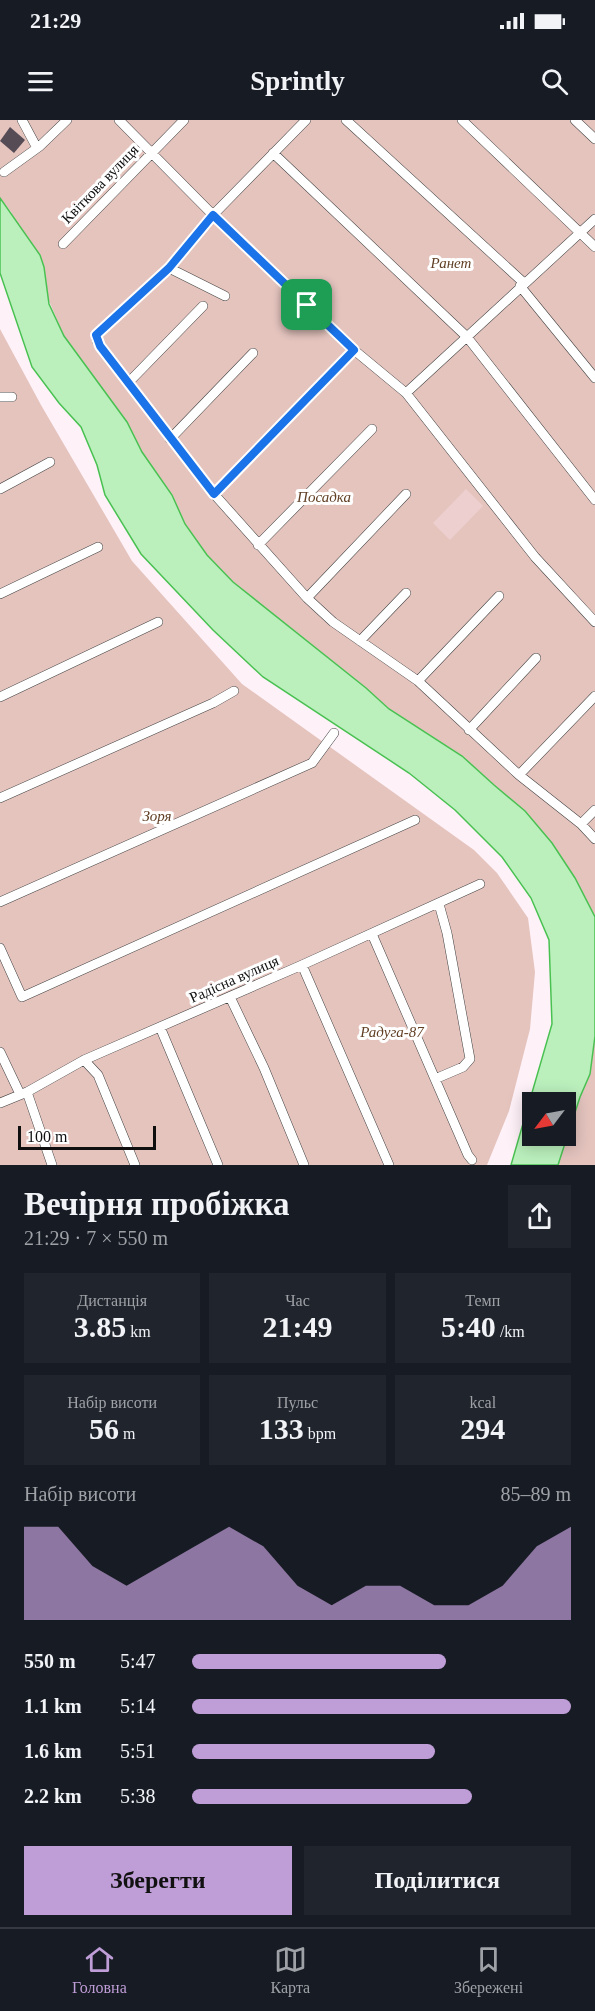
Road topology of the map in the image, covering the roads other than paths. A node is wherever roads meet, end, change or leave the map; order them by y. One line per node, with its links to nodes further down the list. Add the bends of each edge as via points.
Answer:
1 (22, 120): 10 (street)
2 (67, 120): 10 (street)
3 (119, 120): 11 (street)
4 (184, 120): 11 (street, Квіткова вулиця)
5 (306, 120): 12 (street)
6 (346, 120): 20 (street)
7 (462, 120): 16 (street)
8 (575, 120): 9 (street)
9 (595, 139)
10 (38, 148): 13 (street)
11 (152, 153): 14 (street); 17 (street, Квіткова вулиця)
12 (273, 153): 14 (street); 23 (street)
13 (4, 172)
14 (213, 215): 19 (street); 24 (street)
15 (595, 219): 16 (street)
16 (579, 233): 18 (street); 20 (street)
17 (63, 244)
18 (595, 247)
19 (169, 268): 21 (street); 27 (street, via 96,335)
20 (522, 285): 23 (street); 26 (street)
21 (225, 296)
22 (203, 306): 27 (street)
23 (467, 337): 28 (street); 37 (street)
24 (354, 350): 28 (street); 35 (street)
25 (253, 353): 32 (street)
26 (595, 378)
27 (128, 383): 32 (street)
28 (406, 393): 45 (street, via 535,557)
29 (0, 397): 30 (street)
30 (12, 397)
31 (372, 429): 38 (street)
32 (170, 439): 35 (street)
33 (50, 462): 34 (street)
34 (0, 489)
35 (214, 494): 38 (street)
36 (406, 494): 43 (street)
37 (595, 500)
38 (258, 545): 43 (street)
39 (98, 547): 41 (street)
40 (406, 593): 46 (street)
41 (0, 594)
42 (499, 596): 48 (street)
43 (308, 598): 46 (street)
44 (158, 621): 51 (street)
45 (595, 622)
46 (360, 641): 48 (street)
47 (536, 658): 52 (street)
48 (418, 681): 52 (street)
49 (234, 691): 55 (street)
50 (595, 696): 54 (street)
51 (0, 697)
52 (469, 730): 54 (street)
53 (334, 732): 61 (street, via 312,763)
54 (519, 775): 58 (street)
55 (0, 798)
56 (595, 810): 58 (street)
57 (415, 820): 64 (street, via 22,997)
58 (581, 824): 59 (street)
59 (595, 839)
60 (480, 884): 62 (street, Радісна вулиця)
61 (0, 902)
62 (439, 904): 63 (street, Радісна вулиця); 70 (street, via 470,1059 463,1067)
63 (372, 934): 65 (street, Радісна вулиця); 70 (street)
64 (0, 948)
65 (302, 965): 66 (street, Радісна вулиця); 78 (street)
66 (230, 997): 67 (street, Радісна вулиця); 77 (street)
67 (160, 1027): 69 (street, Радісна вулиця); 76 (street)
68 (0, 1052): 71 (street)
69 (84, 1060): 71 (street, Радісна вулиця); 75 (street, via 98,1075)
70 (435, 1079): 73 (street)
71 (24, 1093): 72 (street, Радісна вулиця); 74 (street)
72 (0, 1102)
73 (472, 1160)
74 (52, 1165)
75 (135, 1165)
76 (218, 1165)
77 (304, 1165)
78 (389, 1165)

